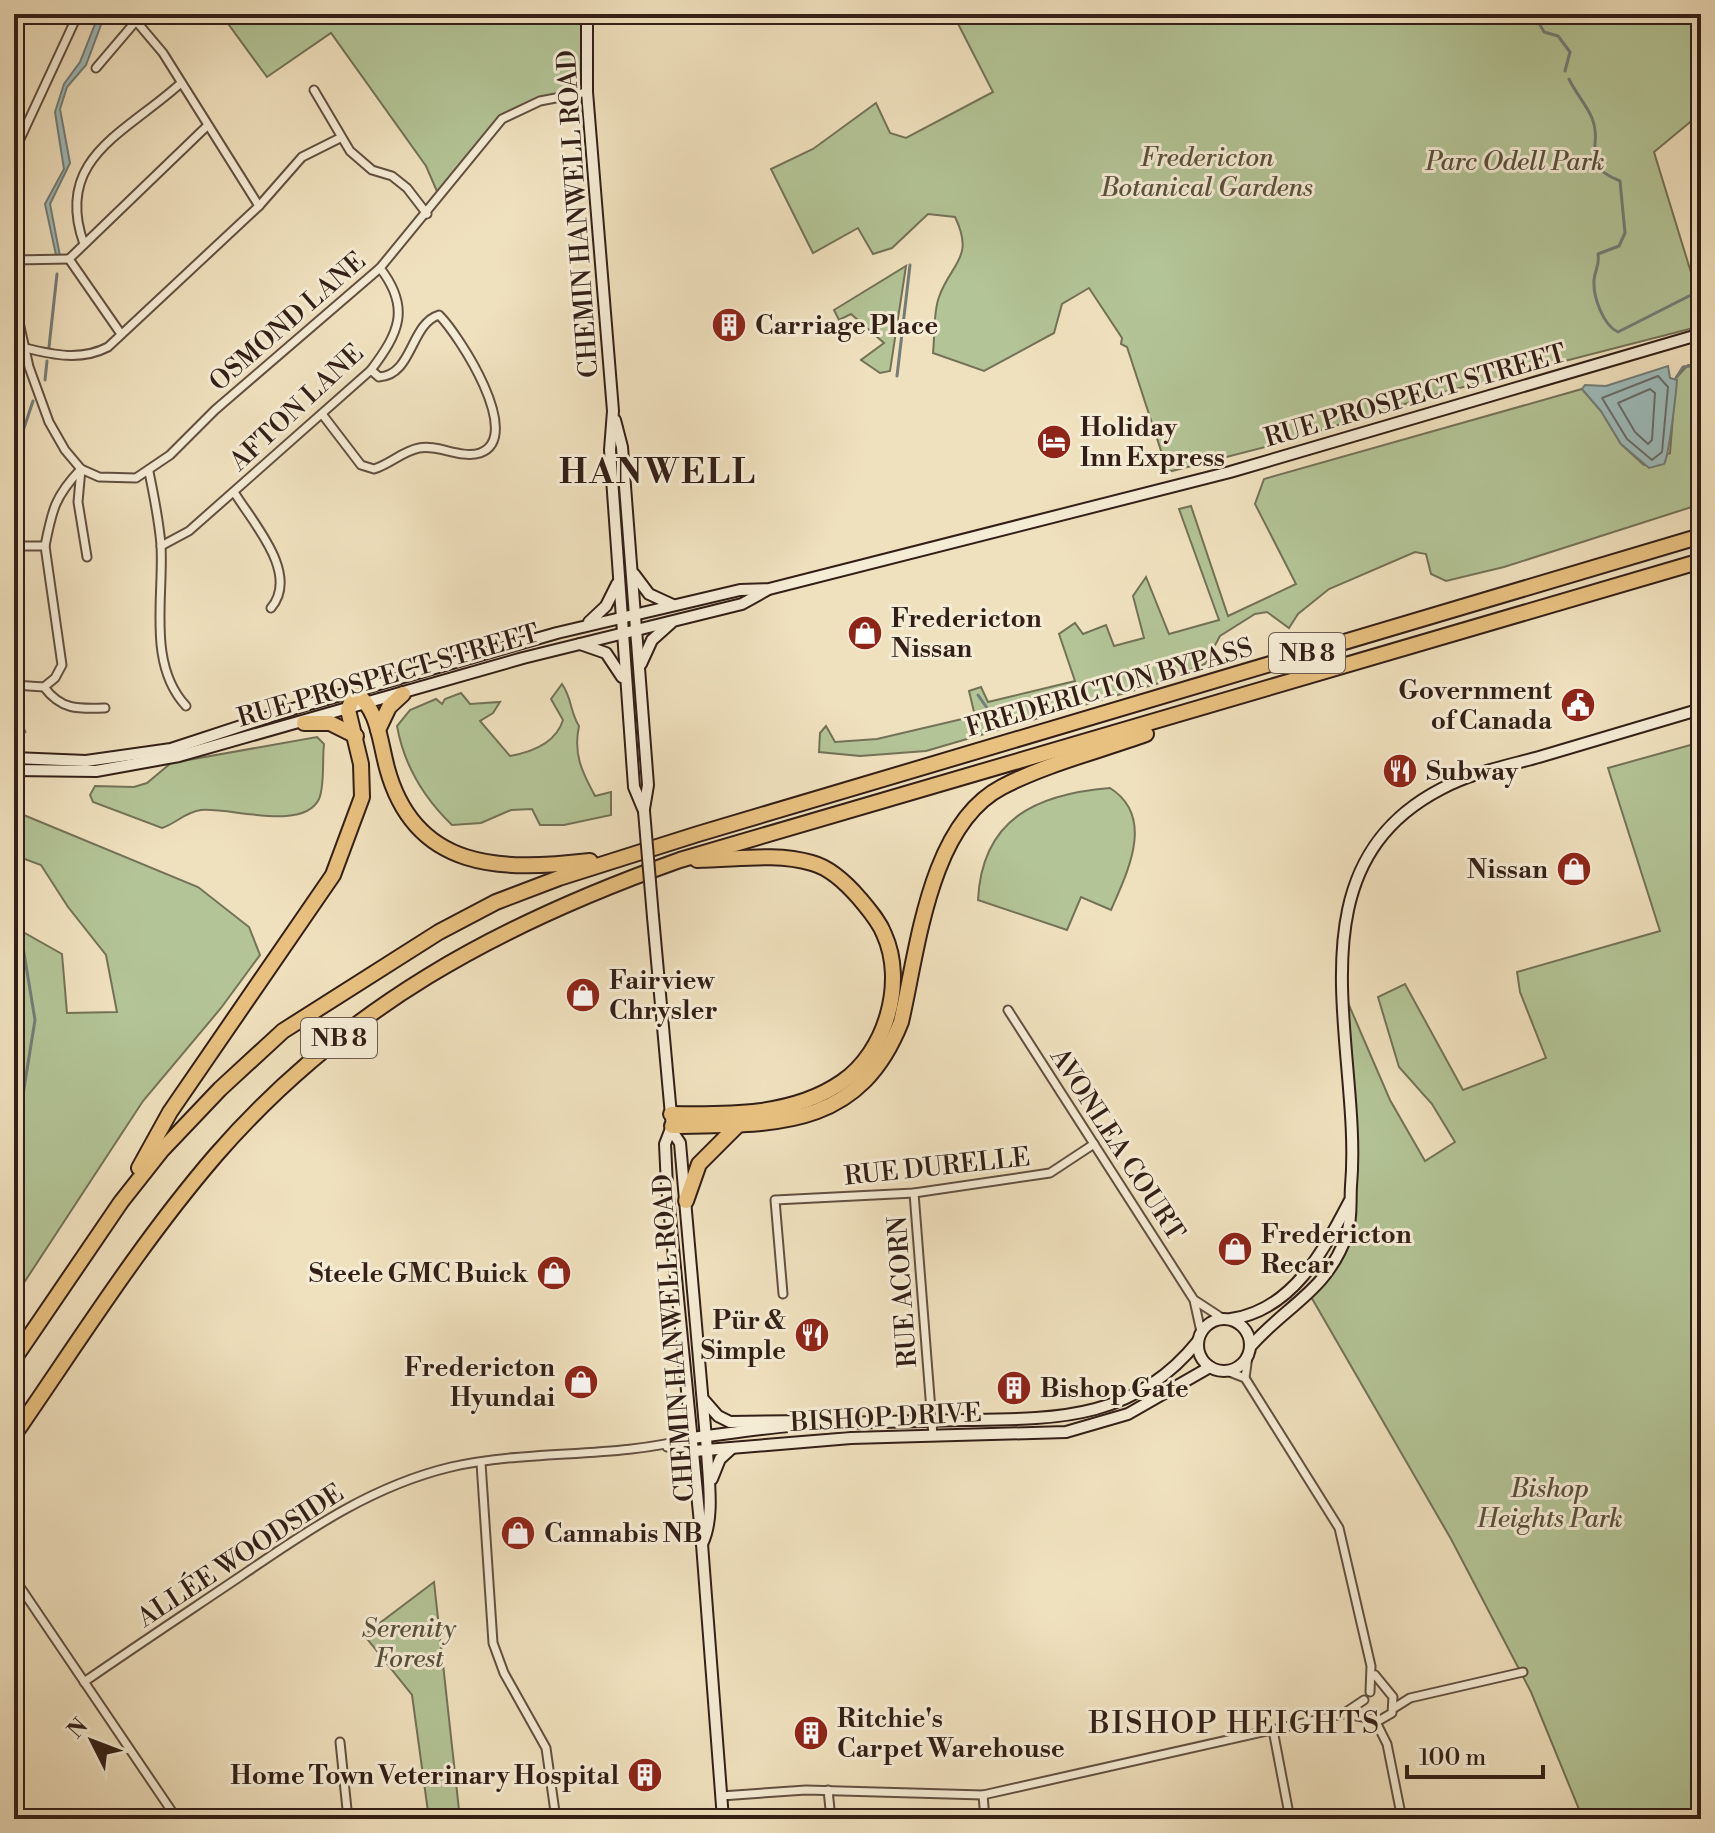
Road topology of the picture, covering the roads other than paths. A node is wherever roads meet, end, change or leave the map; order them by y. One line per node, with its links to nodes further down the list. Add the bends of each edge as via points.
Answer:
1 (78, 14): 9 (street)
2 (587, 14): 6 (main road, CHEMIN HANWELL ROAD)
3 (96, 68): 4 (street, via 136,21)
4 (181, 83): 7 (street); 12 (street, via 82,172 74,192 74,218)
5 (314, 90): 8 (street)
6 (587, 92): 11 (street, OSMOND LANE, via 540,101 502,119); 21 (main road, CHEMIN HANWELL ROAD)
7 (206, 127): 10 (street); 12 (street)
8 (340, 138): 10 (street, via 302,157); 11 (street, via 362,163 407,188)
9 (14, 152)
10 (259, 206): 17 (street)
11 (427, 214): 15 (street, OSMOND LANE)
12 (84, 244): 13 (street)
13 (69, 259): 14 (street); 17 (street)
14 (14, 260)
15 (380, 268): 20 (street, AFTON LANE, via 394,285 398,323 392,342); 24 (street, OSMOND LANE)
16 (14, 300): 19 (street)
17 (121, 334): 19 (street, via 93,355 61,356)
18 (1701, 334): 34 (main road, RUE PROSPECT STREET, via 1230,472)
19 (25, 348): 23 (street, via 49,422)
20 (371, 370): 22 (street, AFTON LANE); 22 (street, via 379,377 391,374 424,322 439,315 483,384 497,419 489,447 478,453 419,448 374,469 361,465)
21 (613, 411): 32 (main road, CHEMIN HANWELL ROAD, via 622,447); 33 (main road, CHEMIN HANWELL ROAD, via 610,450)
22 (322, 414): 25 (street, AFTON LANE)
23 (81, 469): 24 (street, via 115,478); 28 (street, via 53,506); 30 (street, via 78,502)
24 (149, 472): 29 (street)
25 (234, 492): 29 (street, AFTON LANE, via 189,531); 36 (street, via 276,565 281,597)
26 (1701, 536): 62 (highway, FREDERICTON BYPASS / NB 8)
27 (14, 546): 28 (street)
28 (45, 546): 47 (street, via 62,665)
29 (161, 546): 52 (street, via 163,659 173,692)
30 (87, 557)
31 (1701, 561): 49 (highway, FREDERICTON BYPASS / NB 8)
32 (632, 571): 35 (main road, via 649,594); 37 (main road, CHEMIN HANWELL ROAD)
33 (619, 579): 38 (main road, CHEMIN HANWELL ROAD); 40 (main road, via 606,606)
34 (769, 589): 35 (main road, RUE PROSPECT STREET, via 740,590); 39 (main road, RUE PROSPECT STREET, via 742,604)
35 (675, 606): 37 (main road, RUE PROSPECT STREET)
36 (271, 608)
37 (635, 615): 38 (main road, RUE PROSPECT STREET); 41 (main road, CHEMIN HANWELL ROAD)
38 (622, 618): 40 (main road, RUE PROSPECT STREET); 42 (main road, CHEMIN HANWELL ROAD)
39 (675, 620): 41 (main road, RUE PROSPECT STREET); 44 (main road, via 652,640)
40 (584, 625): 48 (main road, RUE PROSPECT STREET)
41 (636, 629): 42 (main road, RUE PROSPECT STREET); 44 (main road, CHEMIN HANWELL ROAD)
42 (623, 632): 43 (main road, RUE PROSPECT STREET); 45 (main road, CHEMIN HANWELL ROAD)
43 (578, 644): 45 (main road, via 606,653); 50 (main road, RUE PROSPECT STREET)
44 (639, 669): 61 (main road, CHEMIN HANWELL ROAD, via 648,785)
45 (625, 684): 61 (main road, CHEMIN HANWELL ROAD, via 634,787)
46 (14, 685): 47 (street)
47 (44, 687): 53 (street, via 54,700 72,709)
48 (355, 692): 51 (highway); 55 (highway); 59 (main road, RUE PROSPECT STREET, via 136,756 86,761)
49 (1263, 692): 63 (highway, FREDERICTON BYPASS / NB 8); 66 (highway, via 1000,788 968,813 946,849 901,1022 880,1066 850,1094 819,1112)
50 (403, 694): 51 (main road, RUE PROSPECT STREET); 57 (highway, via 389,707)
51 (370, 704): 55 (main road, RUE PROSPECT STREET); 57 (highway)
52 (186, 706)
53 (105, 708)
54 (1701, 709): 70 (main road, via 1460,780 1418,804 1375,847 1350,895 1343,938)
55 (348, 710): 56 (main road, RUE PROSPECT STREET); 58 (highway)
56 (304, 723): 58 (highway, via 330,723); 60 (main road, RUE PROSPECT STREET, via 136,766 83,772)
57 (378, 730): 62 (highway, via 395,792 422,830 441,845 479,861 524,868)
58 (356, 736): 71 (highway, via 362,797 333,875 170,1112)
59 (14, 758)
60 (14, 770)
61 (644, 811): 65 (main road, CHEMIN HANWELL ROAD, bridge)
62 (623, 857): 71 (highway, NB 8, via 482,910 392,960 283,1031 191,1120)
63 (680, 860): 65 (highway, via 790,859 815,863 835,875 885,935 891,1001 875,1045 845,1081 824,1093 778,1108); 84 (highway, NB 8, via 570,900 490,939 395,995 298,1072 215,1157 169,1215)
64 (1008, 1010): 67 (street, AVONLEA COURT)
65 (672, 1124): 66 (highway); 69 (main road, CHEMIN HANWELL ROAD, via 680,1143); 87 (main road, CHEMIN HANWELL ROAD, via 665,1144 667,1186)
66 (739, 1124): 69 (highway, via 699,1164)
67 (1094, 1144): 68 (street, RUE DURELLE, via 1050,1173); 73 (street, AVONLEA COURT)
68 (914, 1193): 72 (street, RUE DURELLE, via 775,1200); 82 (street, RUE ACORN)
69 (686, 1201): 81 (main road, CHEMIN HANWELL ROAD)
70 (1350, 1201): 74 (main road, via 1322,1253 1295,1285 1250,1316); 76 (main road, via 1347,1234 1324,1277)
71 (121, 1202): 77 (highway, NB 8)
72 (783, 1294)
73 (1194, 1300): 74 (street, AVONLEA COURT); 75 (street, AVONLEA COURT)
74 (1227, 1319): 75 (main road, via 1206,1325); 76 (main road, via 1246,1330)
75 (1199, 1337): 78 (main road, via 1200,1356); 82 (main road, BISHOP DRIVE, via 1164,1374 1102,1408 1055,1419)
76 (1249, 1351): 79 (main road); 80 (street)
77 (14, 1359)
78 (1210, 1367): 79 (main road); 86 (main road, BISHOP DRIVE, via 1128,1414 1085,1429)
79 (1227, 1371): 80 (street)
80 (1245, 1378): 96 (street, via 1339,1528)
81 (701, 1396): 83 (main road, via 730,1422); 85 (main road, CHEMIN HANWELL ROAD)
82 (932, 1420): 83 (main road, BISHOP DRIVE); 86 (street, RUE ACORN)
83 (828, 1423): 85 (main road, BISHOP DRIVE)
84 (14, 1435)
85 (705, 1436): 87 (main road, BISHOP DRIVE); 90 (main road, CHEMIN HANWELL ROAD)
86 (933, 1436): 89 (main road, BISHOP DRIVE)
87 (692, 1438): 88 (street); 91 (main road, CHEMIN HANWELL ROAD)
88 (661, 1446): 91 (street); 92 (street, ALLÉE WOODSIDE)
89 (732, 1448): 90 (main road, BISHOP DRIVE); 93 (main road, via 717,1464)
90 (707, 1450): 91 (main road, BISHOP DRIVE); 93 (main road, CHEMIN HANWELL ROAD)
91 (694, 1451): 94 (main road, CHEMIN HANWELL ROAD)
92 (481, 1463): 98 (street, ALLÉE WOODSIDE, via 385,1488 330,1515); 114 (street, via 493,1643 546,1748)
93 (709, 1492): 94 (main road, CHEMIN HANWELL ROAD)
94 (702, 1544): 111 (main road, CHEMIN HANWELL ROAD)
95 (14, 1578): 98 (street)
96 (1371, 1666): 99 (street); 100 (street)
97 (1523, 1672): 101 (street)
98 (84, 1682): 112 (street)
99 (1387, 1691): 100 (street); 101 (street); 103 (street)
100 (1370, 1692): 102 (street)
101 (1410, 1698): 103 (street)
102 (1364, 1700): 104 (street); 105 (street)
103 (1393, 1710): 105 (street, via 1385,1719); 108 (street)
104 (1343, 1714): 105 (street); 106 (street)
105 (1372, 1719): 108 (street)
106 (1273, 1730): 110 (street); 118 (street)
107 (340, 1742): 113 (street)
108 (1387, 1744): 119 (street)
109 (828, 1790): 110 (street); 111 (street); 116 (street)
110 (983, 1795): 117 (street)
111 (721, 1796): 115 (main road, CHEMIN HANWELL ROAD)
112 (177, 1819)
113 (348, 1819)
114 (556, 1819)
115 (723, 1819)
116 (831, 1819)
117 (985, 1819)
118 (1290, 1819)
119 (1402, 1819)

